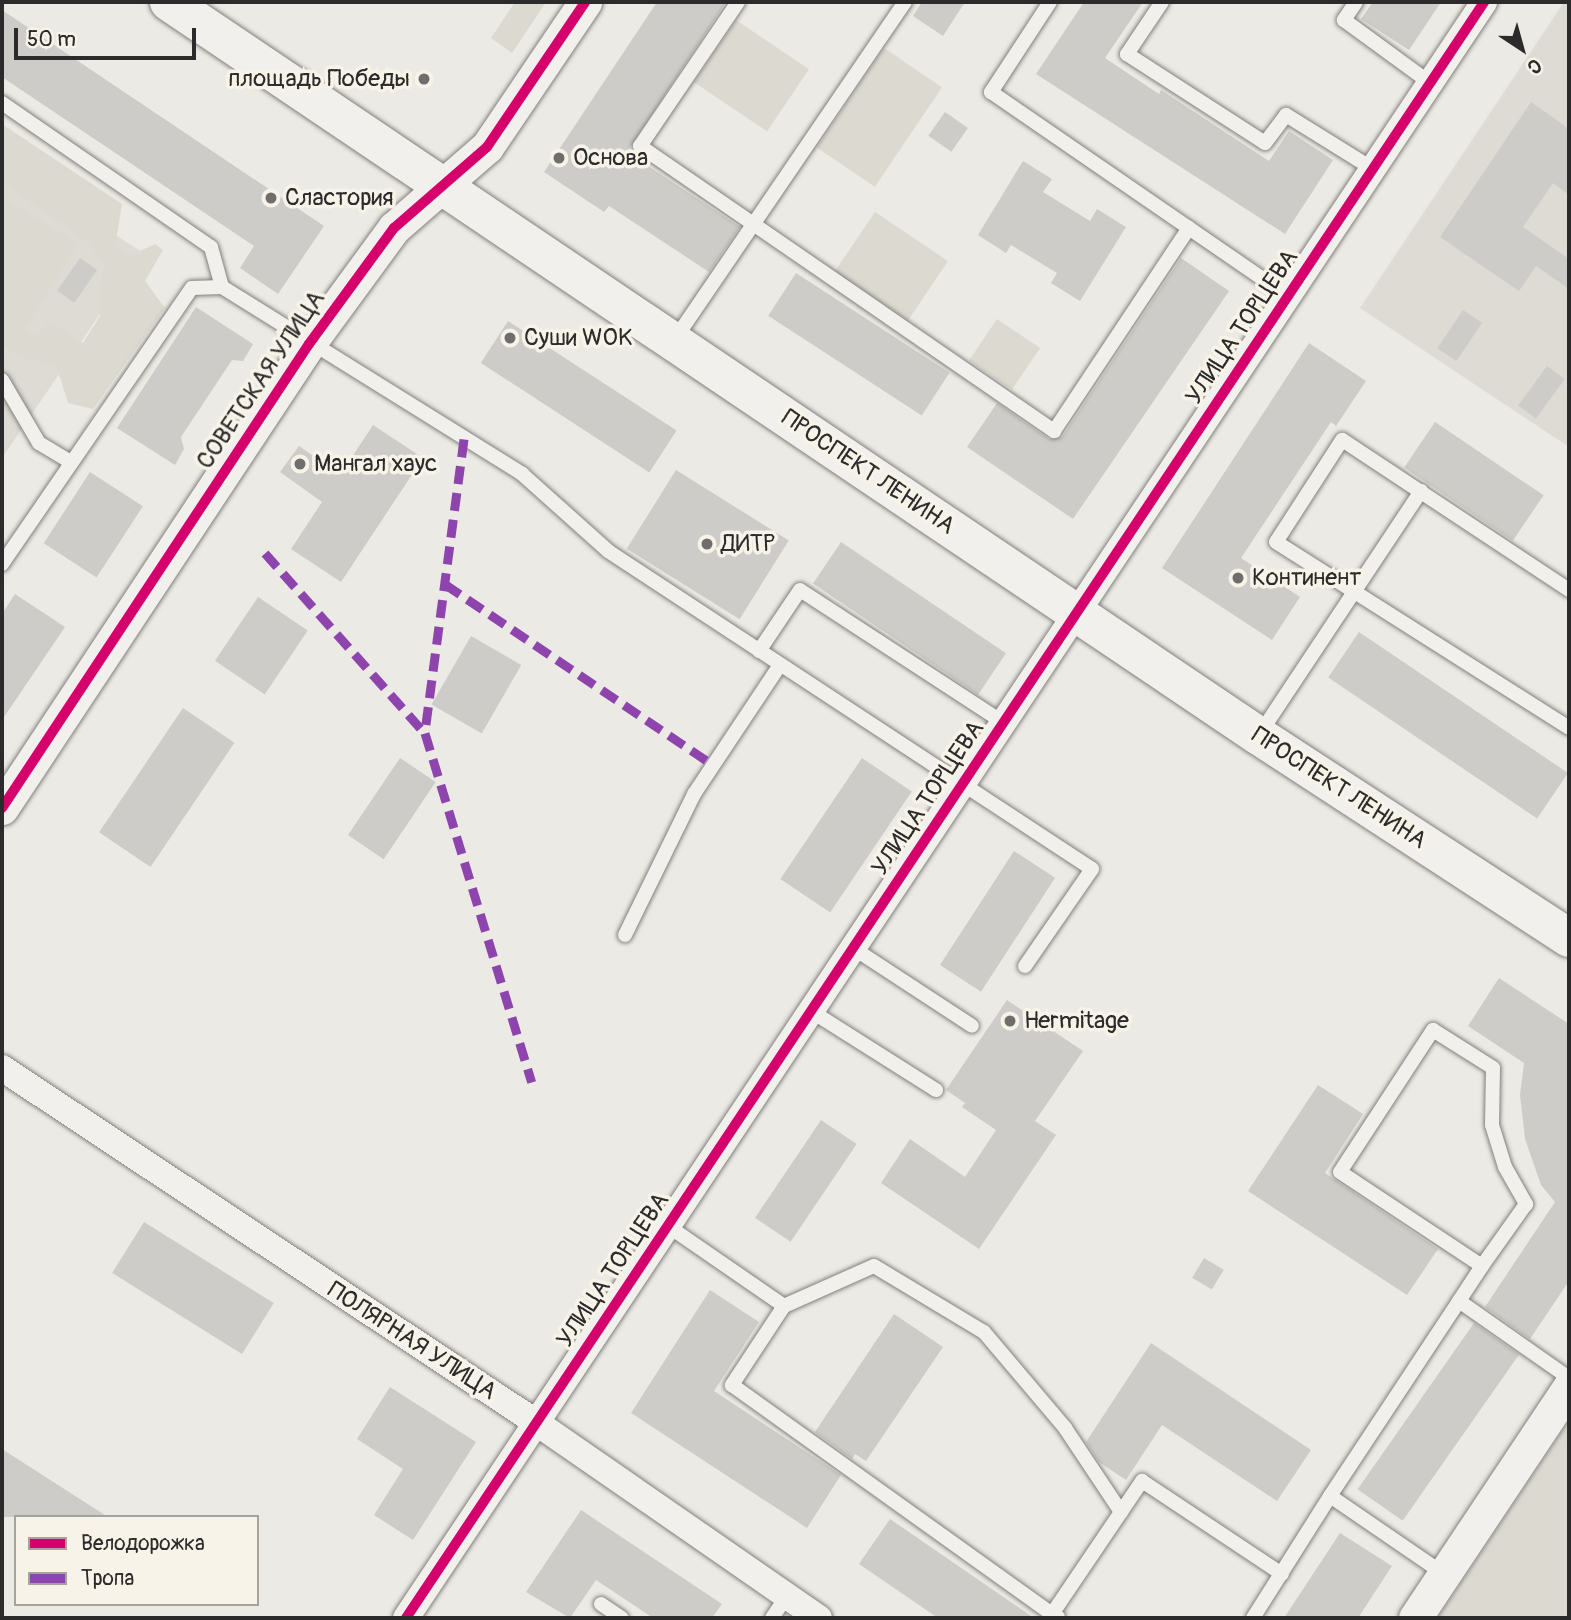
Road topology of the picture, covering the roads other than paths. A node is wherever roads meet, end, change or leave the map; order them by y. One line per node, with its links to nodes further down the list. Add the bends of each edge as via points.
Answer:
1 (169, 2): 12 (main road, ПРОСПЕКТ ЛЕНИНА)
2 (585, 2): 12 (street, СОВЕТСКАЯ УЛИЦА, via 487,146)
3 (738, 2): 13 (lane, via 640,146)
4 (905, 2): 13 (lane)
5 (1050, 2): 14 (lane, via 991,92)
6 (1162, 2): 11 (lane, via 1127,54 1265,143 1286,115)
7 (1356, 2): 9 (lane, via 1344,20)
8 (1484, 2): 9 (street, УЛИЦА ТОРЦЕВА)
9 (1430, 83): 11 (street, УЛИЦА ТОРЦЕВА)
10 (2, 103): 15 (lane, via 211,247)
11 (1373, 169): 16 (street, УЛИЦА ТОРЦЕВА)
12 (444, 185): 17 (main road, ПРОСПЕКТ ЛЕНИНА); 18 (street, СОВЕТСКАЯ УЛИЦА, via 394,228)
13 (752, 220): 14 (lane, via 1054,431); 17 (lane)
14 (1189, 228): 16 (lane)
15 (222, 288): 18 (lane); 20 (lane, via 192,288)
16 (1288, 296): 25 (street, УЛИЦА ТОРЦЕВА)
17 (673, 341): 25 (main road, ПРОСПЕКТ ЛЕНИНА)
18 (309, 344): 26 (lane, via 522,474 608,551); 32 (street, СОВЕТСКАЯ УЛИЦА)
19 (2, 380): 20 (lane, via 39,443)
20 (71, 462): 22 (lane)
21 (1421, 491): 23 (lane); 24 (lane); 24 (lane, via 1342,440 1276,542)
22 (2, 564)
23 (1569, 590)
24 (1356, 592): 29 (lane); 30 (lane)
25 (1077, 612): 28 (street, УЛИЦА ТОРЦЕВА); 30 (main road, ПРОСПЕКТ ЛЕНИНА)
26 (759, 651): 27 (lane); 28 (lane, via 800,590)
27 (780, 665): 31 (lane); 33 (lane, via 694,794)
28 (1004, 723): 31 (street, УЛИЦА ТОРЦЕВА)
29 (1569, 727)
30 (1259, 736): 34 (main road, ПРОСПЕКТ ЛЕНИНА)
31 (961, 786): 35 (street, УЛИЦА ТОРЦЕВА); 36 (lane, via 1092,869)
32 (2, 808)
33 (625, 935)
34 (1569, 938)
35 (853, 948): 37 (street, УЛИЦА ТОРЦЕВА); 38 (lane)
36 (1025, 966)
37 (811, 1011): 40 (lane); 41 (street, УЛИЦА ТОРЦЕВА)
38 (972, 1026)
39 (2, 1068): 47 (street, ПОЛЯРНАЯ УЛИЦА)
40 (936, 1090)
41 (668, 1226): 44 (lane); 47 (street, УЛИЦА ТОРЦЕВА)
42 (1482, 1266): 42 (lane, via 1339,1172 1433,1030 1493,1068 1492,1125 1505,1167 1527,1204); 43 (lane)
43 (1459, 1301): 45 (lane); 48 (lane)
44 (784, 1306): 49 (lane, via 874,1266 984,1332 1065,1428); 54 (lane, via 732,1385)
45 (1569, 1378)
46 (1569, 1387): 51 (street)
47 (537, 1423): 52 (street, ПОЛЯРНАЯ УЛИЦА); 55 (street, УЛИЦА ТОРЦЕВА)
48 (1330, 1496): 50 (lane); 51 (lane)
49 (1121, 1512): 50 (lane, via 1142,1481); 54 (lane)
50 (1282, 1574): 59 (lane)
51 (1444, 1574): 60 (street)
52 (787, 1596): 57 (lane); 58 (street, ПОЛЯРНАЯ УЛИЦА)
53 (601, 1604): 56 (lane)
54 (1056, 1616)
55 (406, 1618)
56 (622, 1618)
57 (772, 1618)
58 (819, 1618)
59 (1253, 1618)
60 (1415, 1618)

